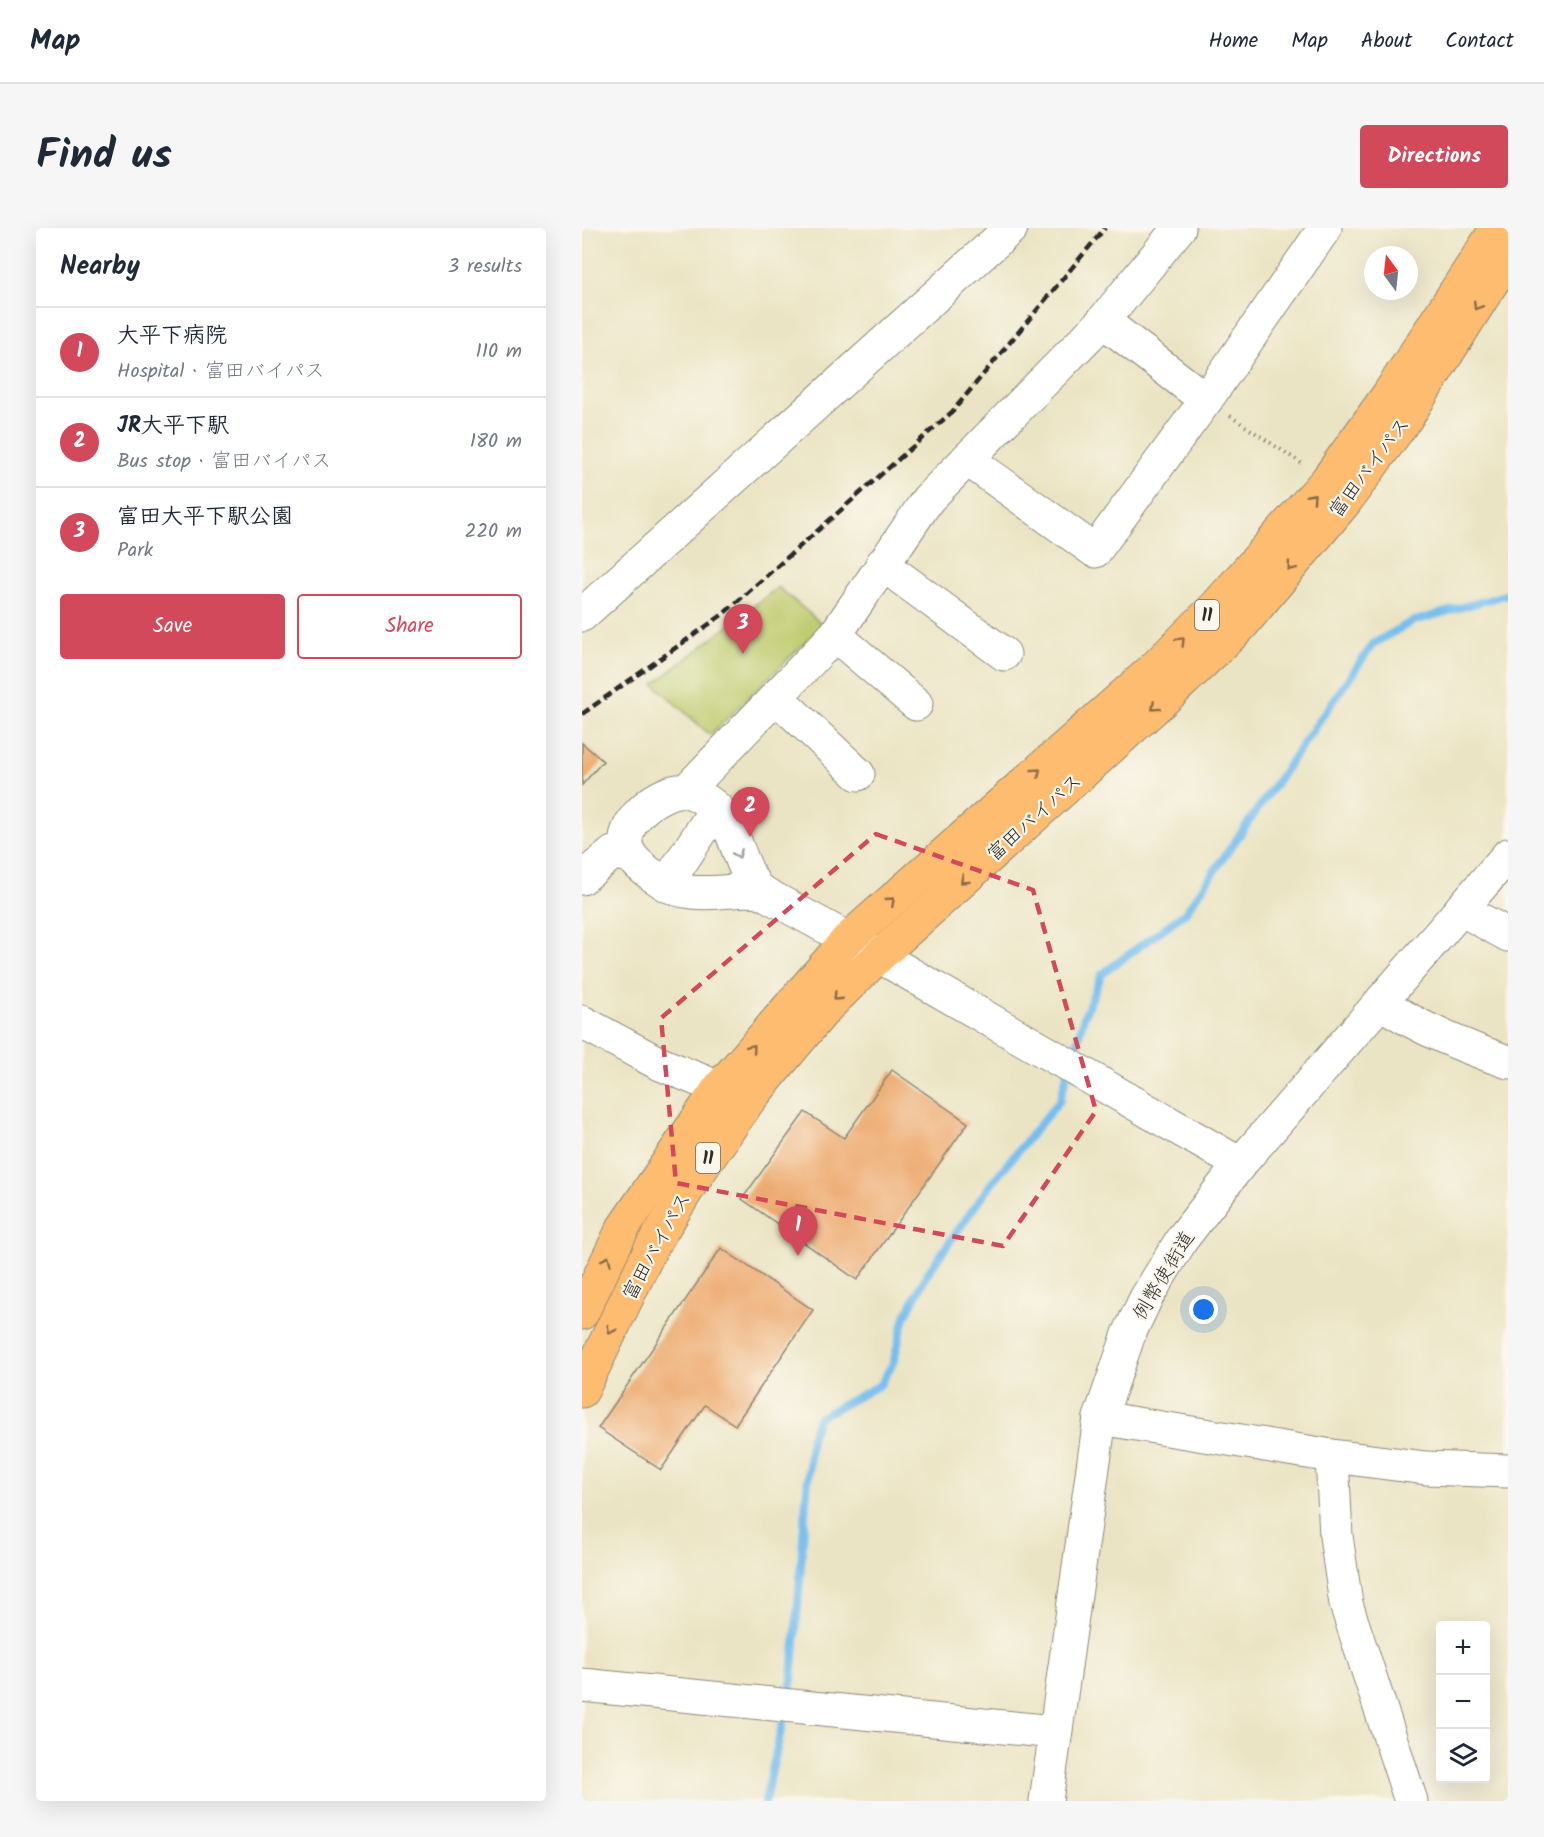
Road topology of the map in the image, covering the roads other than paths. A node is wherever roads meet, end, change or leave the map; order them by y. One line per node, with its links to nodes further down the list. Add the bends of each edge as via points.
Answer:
1 (1011, 228): 10 (street)
2 (1179, 228): 6 (street)
3 (1325, 228): 7 (street)
4 (1497, 228): 25 (main road, 富田バイパス / 11, one-way to 4, via 1152,670 1216,606 1327,480 1388,395)
5 (1508, 257): 26 (main road, 富田バイパス / 11, one-way to 26, via 1407,417 1345,502 1242,625)
6 (1102, 321): 7 (street); 8 (street)
7 (1206, 400): 8 (street, via 1095,551)
8 (967, 459): 9 (street, via 928,499)
9 (882, 564): 11 (street); 12 (street)
10 (582, 615)
11 (835, 635): 13 (street); 14 (street)
12 (1004, 654)
13 (776, 698): 15 (street); 16 (street)
14 (916, 704)
15 (858, 774)
16 (687, 790): 17 (street); 19 (street, via 668,793 638,816 627,831 626,845)
17 (717, 809): 21 (street); 22 (street, one-way to 22, via 729,826 747,876)
18 (1508, 855): 23 (street, 例幣使街道)
19 (631, 856): 20 (street, via 613,853); 21 (street)
20 (582, 878)
21 (666, 885): 22 (street, via 685,891)
22 (758, 890): 25 (street)
23 (1461, 909): 24 (street); 27 (street, 例幣使街道)
24 (1508, 935)
25 (847, 940): 26 (street); 30 (main road, 富田バイパス / 11, one-way to 25)
26 (879, 956): 31 (street); 33 (main road, 富田バイパス / 11, one-way to 33, via 825,1009 749,1100 692,1182 651,1248)
27 (1380, 1003): 29 (street, via 1454,1044); 31 (street, 例幣使街道)
28 (582, 1022): 30 (street, via 658,1063)
29 (1508, 1062)
30 (718, 1088): 32 (main road, 富田バイパス / 11, one-way to 30, via 623,1228)
31 (1240, 1164): 34 (street, 例幣使街道, via 1182,1239 1146,1298)
32 (582, 1313)
33 (582, 1391)
34 (1100, 1418): 35 (street); 38 (street, 例幣使街道)
35 (1332, 1456): 36 (street, via 1426,1468); 40 (street, via 1336,1536 1346,1604)
36 (1508, 1471)
37 (582, 1685): 38 (street)
38 (1054, 1732): 39 (street, 例幣使街道)
39 (1046, 1801)
40 (1411, 1801)

